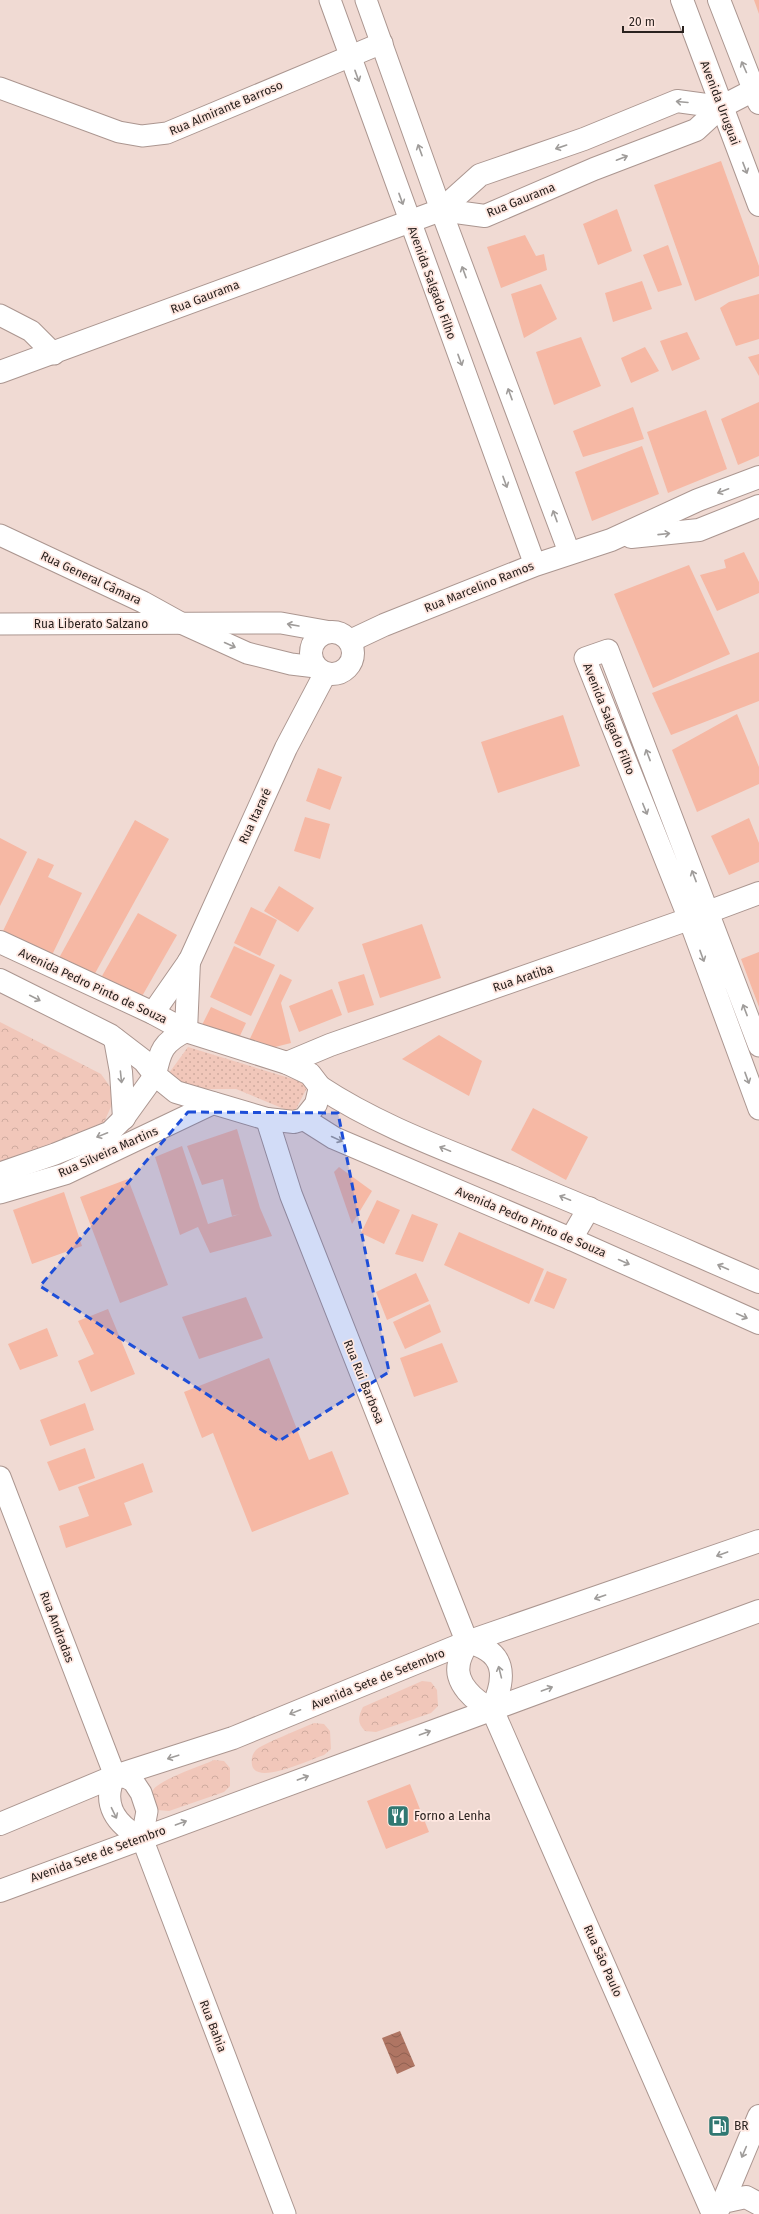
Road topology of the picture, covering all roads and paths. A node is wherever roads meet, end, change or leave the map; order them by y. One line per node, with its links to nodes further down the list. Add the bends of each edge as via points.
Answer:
1 (330, 0): 6 (street, Avenida Salgado Filho)
2 (366, 0): 5 (street)
3 (682, 0): 9 (street, Avenida Uruguai)
4 (719, 0): 8 (street, one-way to 4)
5 (382, 43): 6 (street, Rua Almirante Barroso); 13 (street, one-way to 5)
6 (350, 56): 7 (street, Rua Almirante Barroso, via 167,133 142,136 119,132); 14 (street, Avenida Salgado Filho, one-way to 14)
7 (0, 88)
8 (757, 94): 9 (street, Rua Gaurama)
9 (721, 107): 10 (street, one-way to 10, via 677,101); 11 (street, Rua Gaurama, one-way to 9, via 696,130); 12 (street, Avenida Uruguai, one-way to 12)
10 (584, 139): 11 (street); 13 (street, one-way to 13, via 480,175)
11 (594, 169): 13 (street, Rua Gaurama, via 485,216)
12 (759, 205)
13 (441, 210): 14 (street, Rua Gaurama); 22 (street, one-way to 13)
14 (409, 221): 16 (street, Rua Gaurama); 23 (street, Avenida Salgado Filho, one-way to 23)
15 (0, 315): 16 (street, via 31,331)
16 (54, 354): 17 (street, Rua Gaurama)
17 (0, 372)
18 (759, 477): 21 (street, Rua Marcelino Ramos, one-way to 21, via 698,500)
19 (759, 506): 21 (street, Rua Marcelino Ramos, one-way to 19, via 699,530)
20 (0, 535): 24 (street, Rua General Câmara, via 144,602)
21 (611, 540): 22 (street, Rua Marcelino Ramos)
22 (569, 552): 23 (street, Rua Marcelino Ramos)
23 (535, 565): 26 (street, Rua Marcelino Ramos, via 384,625)
24 (181, 623): 25 (street, Rua Liberato Salzano); 26 (street, Rua General Câmara, one-way to 24, via 281,623); 27 (street, Rua General Câmara, one-way to 27, via 247,653)
25 (0, 624)
26 (341, 636): 27 (street, via 318,636 311,648 312,661); 27 (street, via 354,655 348,667 337,674)
27 (321, 671): 31 (street, Rua Itararé)
28 (759, 893): 29 (street, Rua Aratiba)
29 (698, 916): 29 (street, Avenida Salgado Filho, one-way to 29, via 608,650 585,658); 36 (street, Avenida Salgado Filho, one-way to 29); 37 (street, Rua Aratiba, via 338,1043); 41 (street, Avenida Salgado Filho, one-way to 41)
30 (0, 942): 33 (street, Avenida Pedro Pinto de Souza)
31 (190, 960): 33 (street, Rua Itararé); 34 (street, Rua Itararé)
32 (0, 980): 35 (street, one-way to 35)
33 (153, 1014): 34 (street, Avenida Pedro Pinto de Souza)
34 (186, 1031): 37 (street, Avenida Pedro Pinto de Souza); 38 (street, Avenida Pedro Pinto de Souza, via 170,1039 159,1054)
35 (115, 1038): 38 (street, via 144,1061); 42 (street, one-way to 42, via 121,1072)
36 (759, 1046)
37 (287, 1064): 39 (street, Avenida Pedro Pinto de Souza, via 310,1074)
38 (155, 1075): 40 (street, via 176,1092); 42 (street, Rua Silveira Martins)
39 (320, 1086): 44 (street, via 316,1104); 47 (street, Avenida Pedro Pinto de Souza, one-way to 39, via 386,1125 351,1108)
40 (214, 1103): 43 (street); 46 (street, Rua Silveira Martins, via 65,1174)
41 (759, 1110)
42 (124, 1118): 45 (street, Rua Silveira Martins, one-way to 45, via 110,1132)
43 (267, 1119): 44 (street, via 294,1122); 54 (street, Rua Rui Barbosa, via 291,1195)
44 (304, 1119): 48 (street, Avenida Pedro Pinto de Souza, one-way to 48, via 334,1138)
45 (0, 1173)
46 (0, 1193)
47 (589, 1208): 48 (street); 49 (street, Avenida Pedro Pinto de Souza, one-way to 47)
48 (571, 1239): 50 (street, Avenida Pedro Pinto de Souza, one-way to 50)
49 (759, 1282)
50 (759, 1323)
51 (0, 1477): 56 (street, Rua Andradas)
52 (759, 1541): 54 (street, Avenida Sete de Setembro, one-way to 54)
53 (759, 1611): 55 (street, Avenida Sete de Setembro, one-way to 53)
54 (467, 1642): 55 (street, via 458,1664 460,1680 474,1698); 55 (street, one-way to 54, via 500,1691 502,1677 495,1655 483,1646); 56 (street, Avenida Sete de Setembro, one-way to 56, via 234,1738)
55 (492, 1709): 58 (street, Avenida Sete de Setembro, one-way to 55); 62 (street, Rua São Paulo)
56 (115, 1776): 57 (street, Avenida Sete de Setembro); 58 (street, one-way to 58, via 111,1784 110,1805 118,1821 129,1832); 58 (street, via 133,1781 141,1794 147,1812)
57 (0, 1824)
58 (142, 1838): 59 (street, Avenida Sete de Setembro); 63 (street, Rua Bahia)
59 (0, 1891)
60 (759, 2117): 62 (street, one-way to 62)
61 (759, 2204): 62 (street, via 746,2197)
62 (717, 2210)
63 (284, 2214)

